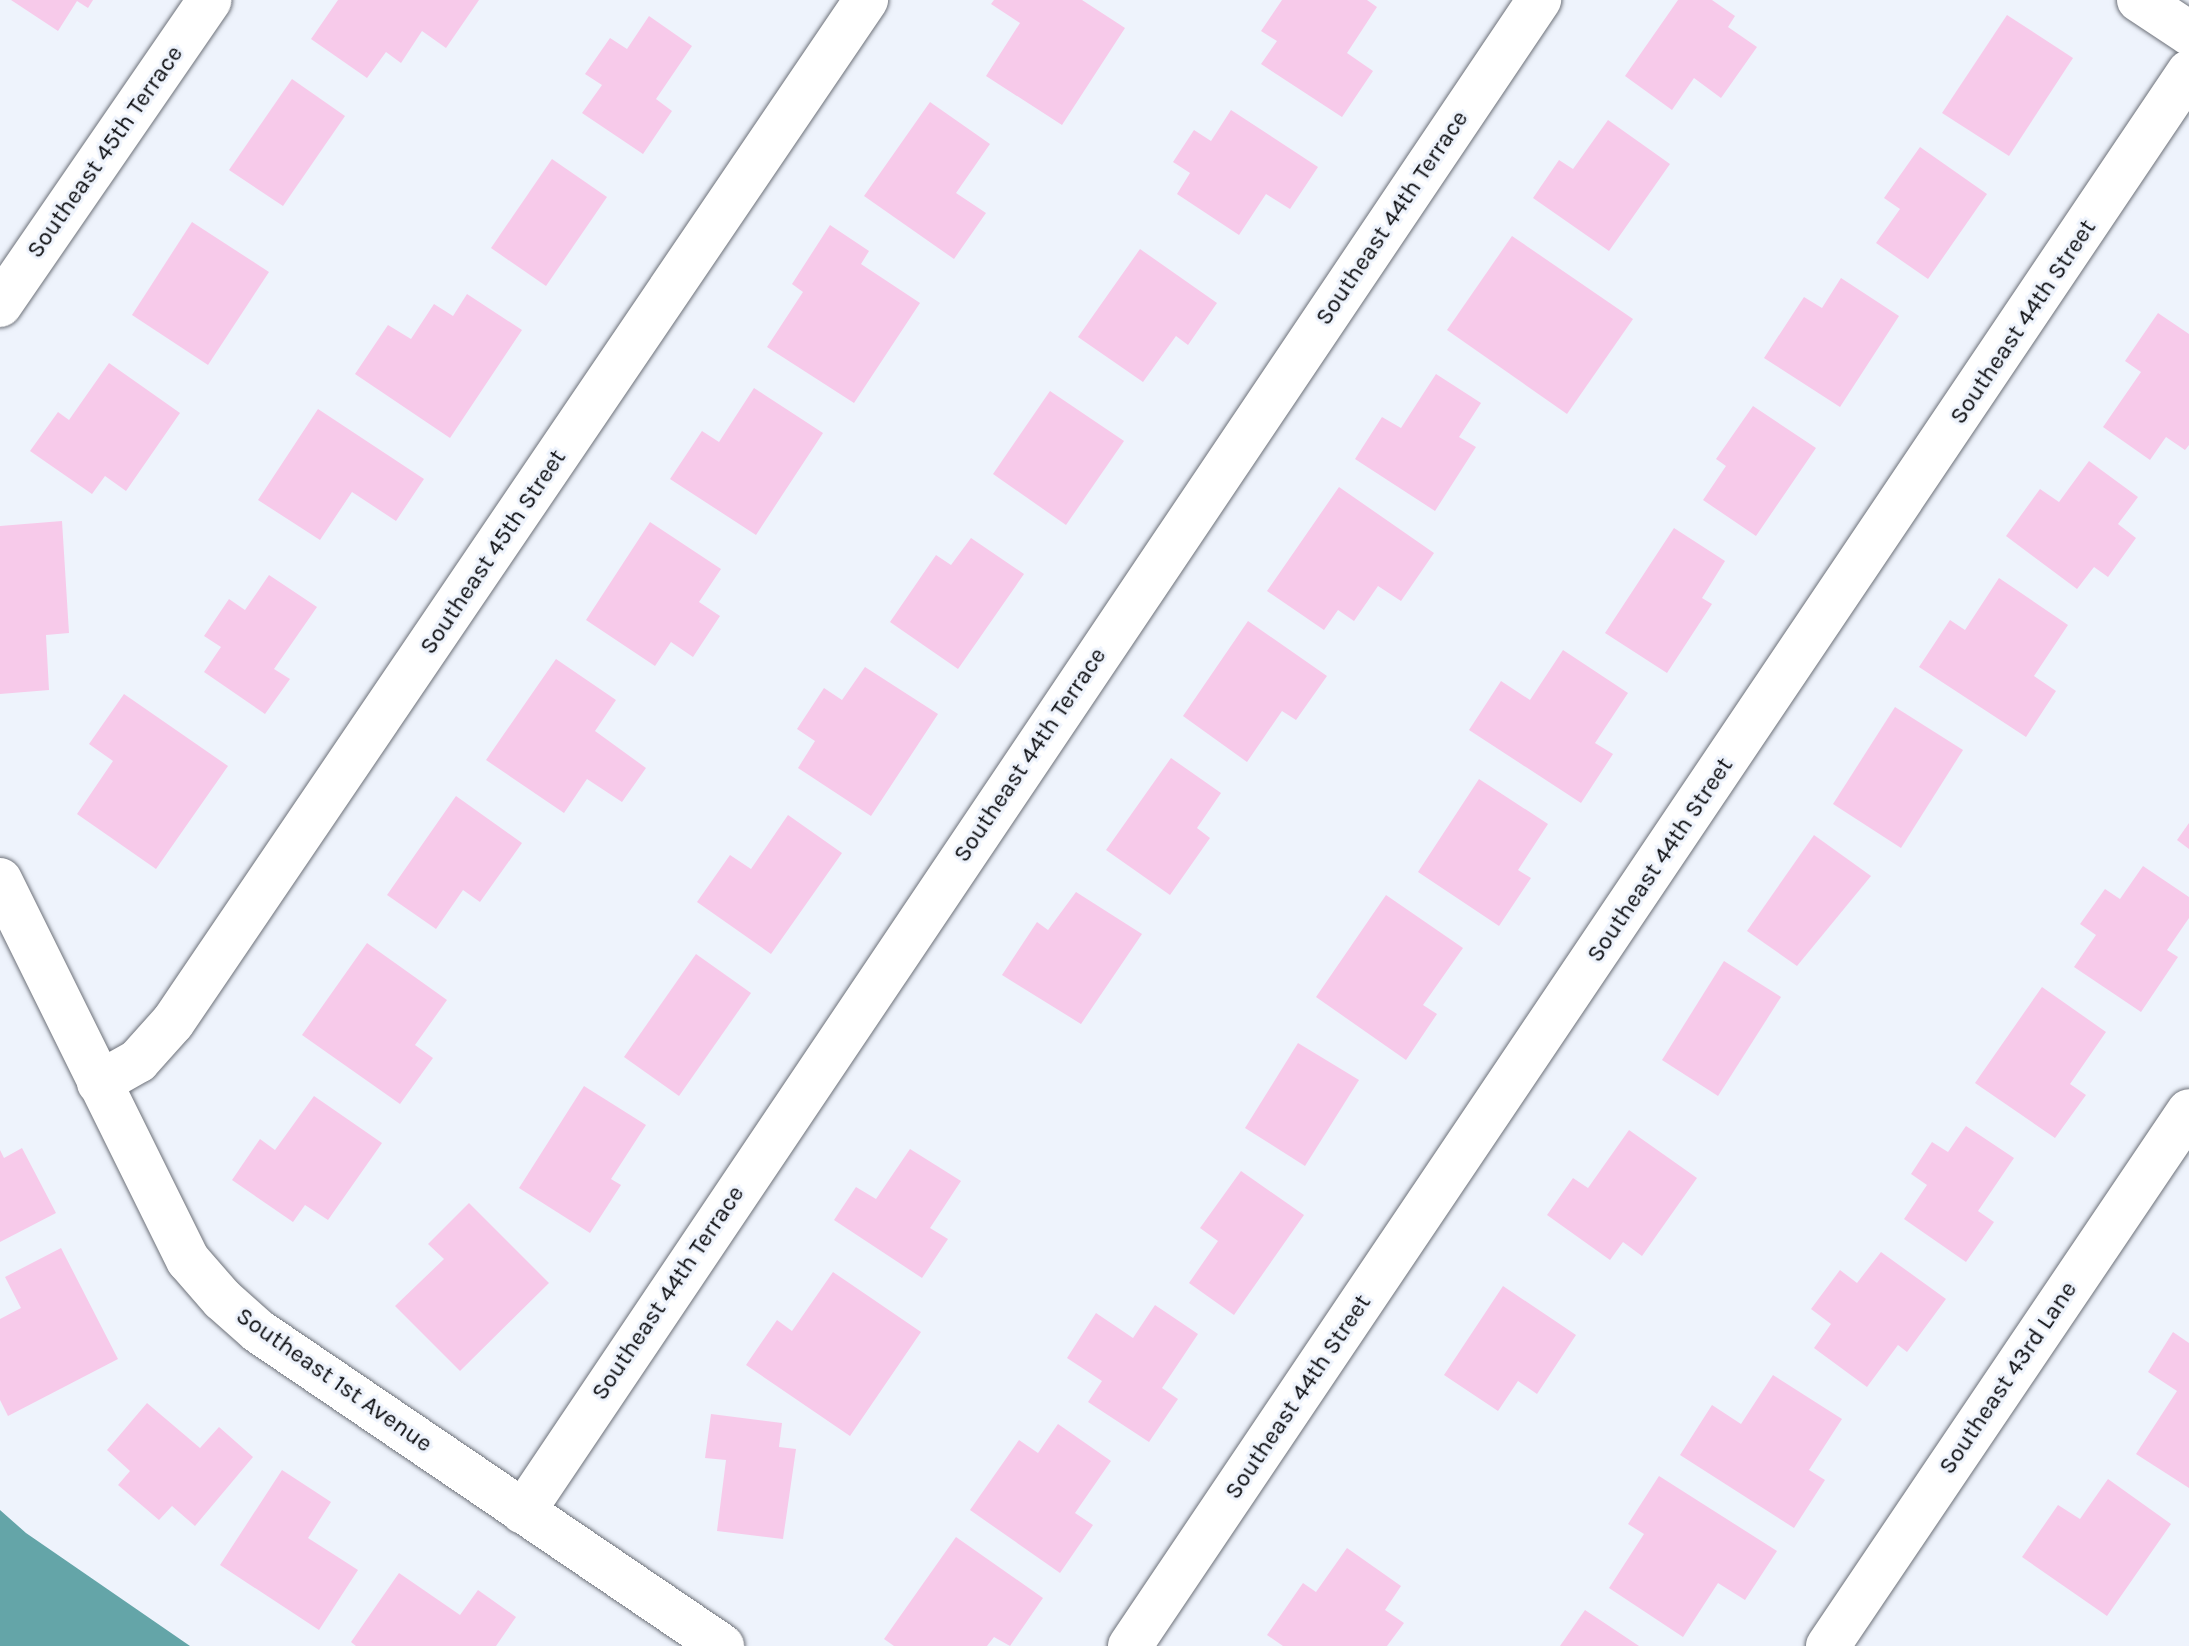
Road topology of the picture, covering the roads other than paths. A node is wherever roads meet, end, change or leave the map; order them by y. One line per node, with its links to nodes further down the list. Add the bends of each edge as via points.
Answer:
1 (210, 0): 7 (street, Southeast 45th Terrace)
2 (866, 0): 9 (street, Southeast 45th Street, via 173,1022 138,1061)
3 (1539, 0): 11 (street, Southeast 44th Terrace)
4 (2139, 0): 5 (street)
5 (2189, 33)
6 (2189, 72): 13 (street, Southeast 44th Street)
7 (0, 305)
8 (0, 880): 9 (street, Southeast 1st Avenue)
9 (99, 1083): 11 (street, Southeast 1st Avenue, via 188,1260 222,1299 258,1331)
10 (2189, 1111): 14 (street, Southeast 43rd Lane)
11 (523, 1512): 12 (street, Southeast 1st Avenue)
12 (722, 1646)
13 (1130, 1646)
14 (1828, 1646)

